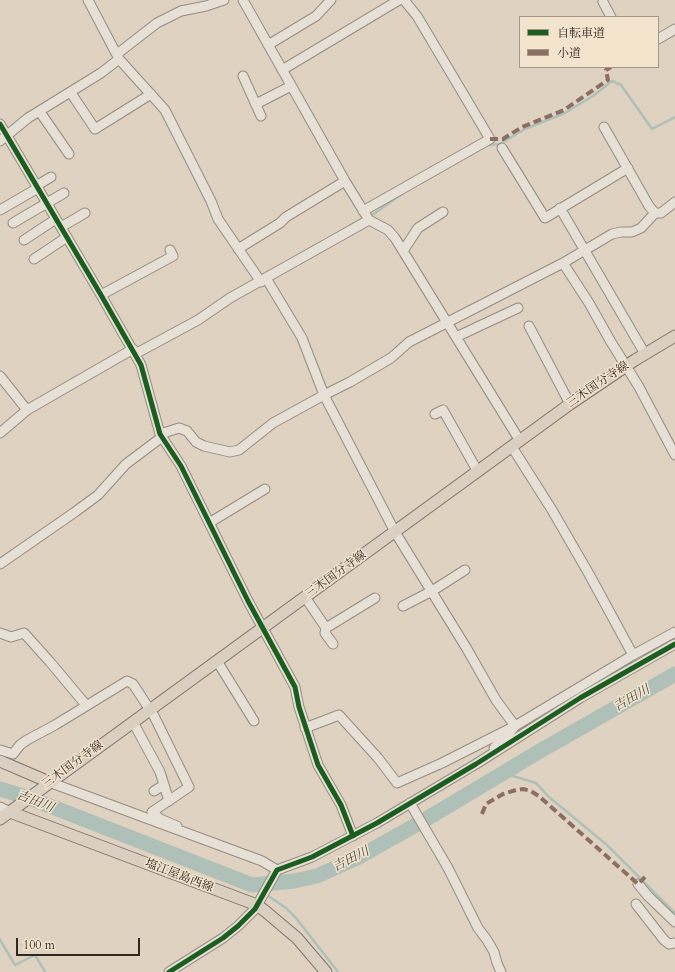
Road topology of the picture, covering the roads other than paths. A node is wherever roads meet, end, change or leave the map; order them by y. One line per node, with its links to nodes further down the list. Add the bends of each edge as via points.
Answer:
1 (88, 0): 12 (street)
2 (224, 0): 12 (street, via 181,11 157,23)
3 (243, 0): 11 (street)
4 (331, 0): 11 (street, via 316,16)
5 (399, 0): 13 (street)
6 (404, 0): 35 (street, via 417,16 490,139)
7 (603, 2): 8 (street)
8 (610, 16)
9 (675, 29): 10 (street)
10 (659, 38)
11 (268, 45): 13 (street)
12 (118, 56): 16 (street, via 101,73); 17 (street)
13 (282, 70): 15 (street)
14 (243, 76): 18 (street)
15 (291, 86): 18 (street); 28 (street)
16 (71, 93): 17 (street, via 95,130); 19 (street)
17 (150, 94): 44 (street, via 165,110 218,219)
18 (256, 104): 20 (street)
19 (40, 112): 23 (street); 25 (street)
20 (261, 116)
21 (0, 124): 23 (street)
22 (604, 127): 26 (street)
23 (3, 138): 29 (street)
24 (502, 148): 33 (street, via 545,218)
25 (69, 154)
26 (628, 168): 33 (street); 38 (street)
27 (51, 177): 29 (street)
28 (345, 181): 35 (street); 44 (street)
29 (37, 187): 32 (street); 34 (street)
30 (64, 193): 32 (street)
31 (675, 202): 38 (street, via 661,213)
32 (46, 203): 40 (street); 41 (street)
33 (560, 208): 46 (street)
34 (0, 210)
35 (363, 211): 39 (street)
36 (443, 212): 47 (street, via 418,228)
37 (85, 213): 41 (street)
38 (655, 213): 46 (street, via 641,228 632,232 612,234)
39 (369, 220): 47 (street, via 388,230); 50 (street)
40 (13, 223)
41 (59, 224): 42 (street); 43 (street)
42 (67, 237): 48 (street); 51 (street)
43 (24, 240)
44 (238, 249): 50 (street)
45 (170, 250): 51 (street, via 173,256)
46 (584, 250): 49 (street); 58 (street)
47 (403, 251): 53 (street)
48 (34, 259)
49 (563, 263): 53 (street); 59 (street)
50 (261, 279): 57 (street, via 198,320); 61 (street, via 302,338)
51 (102, 294): 57 (street)
52 (518, 308): 56 (street)
53 (448, 324): 56 (street); 61 (street, via 409,342 391,358)
54 (530, 326): 62 (street)
55 (675, 336): 58 (main road, 三木国分寺線)
56 (456, 338): 67 (street)
57 (134, 352): 63 (street); 66 (street, via 147,382)
58 (645, 354): 59 (main road, 三木国分寺線)
59 (625, 367): 62 (main road, 三木国分寺線); 68 (street, via 639,387)
60 (0, 376): 63 (street)
61 (324, 395): 66 (street, via 273,423 239,450 230,452 204,446 196,442 187,431 179,428); 72 (street)
62 (570, 404): 67 (main road, 三木国分寺線)
63 (27, 410): 65 (street)
64 (435, 414): 69 (street, via 443,410)
65 (0, 433)
66 (161, 435): 71 (street, via 181,466); 73 (street, via 126,464 98,495)
67 (516, 444): 69 (main road, 三木国分寺線); 85 (street)
68 (675, 455)
69 (478, 472): 72 (main road, 三木国分寺線)
70 (265, 489): 71 (street)
71 (209, 523): 79 (street)
72 (395, 532): 75 (street); 76 (main road, 三木国分寺線)
73 (0, 564)
74 (465, 570): 75 (street)
75 (432, 591): 78 (street); 91 (street, via 496,700)
76 (305, 597): 79 (main road, 三木国分寺線); 80 (street)
77 (375, 598): 80 (street)
78 (403, 606)
79 (263, 628): 86 (main road, 三木国分寺線); 92 (street, via 295,687)
80 (326, 628): 83 (street, via 325,633)
81 (675, 632): 85 (street)
82 (0, 633): 87 (street, via 11,637 24,633)
83 (333, 644)
84 (675, 644): 95 (street, via 580,698)
85 (633, 655): 91 (street)
86 (217, 661): 88 (main road, 三木国分寺線); 89 (street)
87 (86, 705): 88 (street, via 127,681 133,684); 93 (street, via 27,740 13,754)
88 (150, 710): 90 (main road, 三木国分寺線); 99 (street, via 189,787)
89 (254, 721)
90 (133, 722): 96 (main road, 三木国分寺線); 97 (street, via 160,772)
91 (515, 726): 92 (street, via 397,783 339,715); 95 (street)
92 (305, 728): 104 (street, via 318,765 340,805)
93 (0, 750)
94 (0, 762): 96 (main road)
95 (476, 764): 100 (street)
96 (48, 783): 101 (main road, 三木国分寺線); 103 (street)
97 (164, 785): 98 (street); 99 (street)
98 (154, 791)
99 (168, 800): 103 (street, via 152,812 160,819 177,826)
100 (412, 806): 104 (street); 113 (street, via 448,868 478,928 494,952)
101 (7, 810): 102 (main road, 三木国分寺線); 108 (main road, 塩江屋島西線)
102 (0, 819)
103 (178, 830): 105 (street, via 262,861)
104 (353, 836): 105 (street)
105 (276, 872): 108 (street)
106 (638, 884): 107 (street)
107 (648, 896): 109 (street); 110 (street, via 634,906 664,940 669,944)
108 (258, 903): 111 (street, via 233,931); 112 (main road, 塩江屋島西線, via 297,938)
109 (675, 922)
110 (675, 943)
111 (169, 972)
112 (326, 972)
113 (502, 972)

